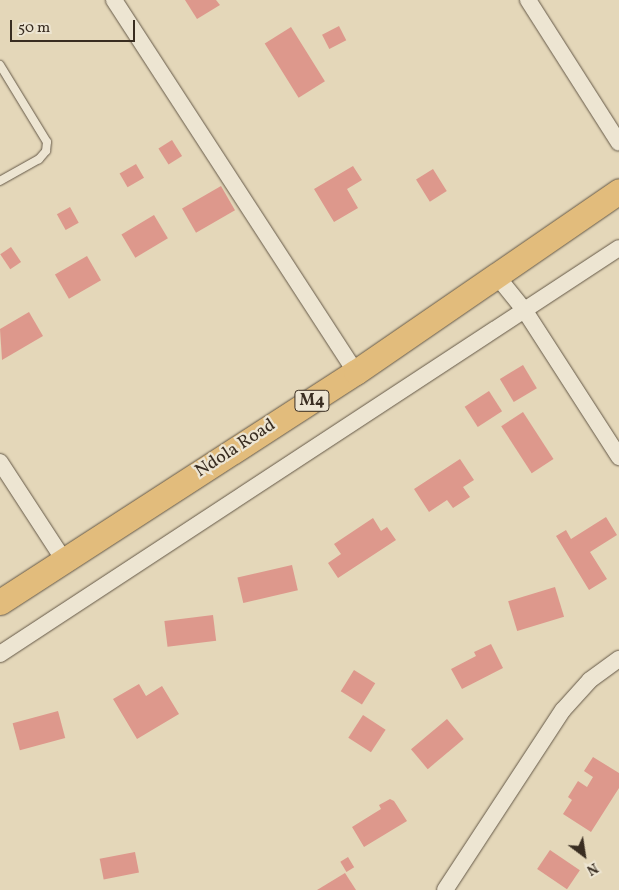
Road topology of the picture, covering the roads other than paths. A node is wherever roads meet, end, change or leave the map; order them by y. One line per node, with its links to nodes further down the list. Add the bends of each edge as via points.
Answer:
1 (114, 0): 10 (street)
2 (528, 0): 4 (street)
3 (0, 65): 5 (lane, via 47,142 46,152 38,159)
4 (619, 143)
5 (0, 181)
6 (619, 191): 8 (main road, Ndola Road / M4)
7 (619, 248): 9 (street)
8 (496, 275): 9 (street); 10 (main road, Ndola Road / M4)
9 (525, 311): 11 (street); 15 (street)
10 (356, 372): 13 (main road, Ndola Road / M4)
11 (619, 457)
12 (0, 462): 13 (street)
13 (64, 560): 14 (main road, Ndola Road / M4)
14 (0, 602)
15 (0, 654)
16 (619, 659): 17 (street, via 590,680 563,710)
17 (451, 888)

